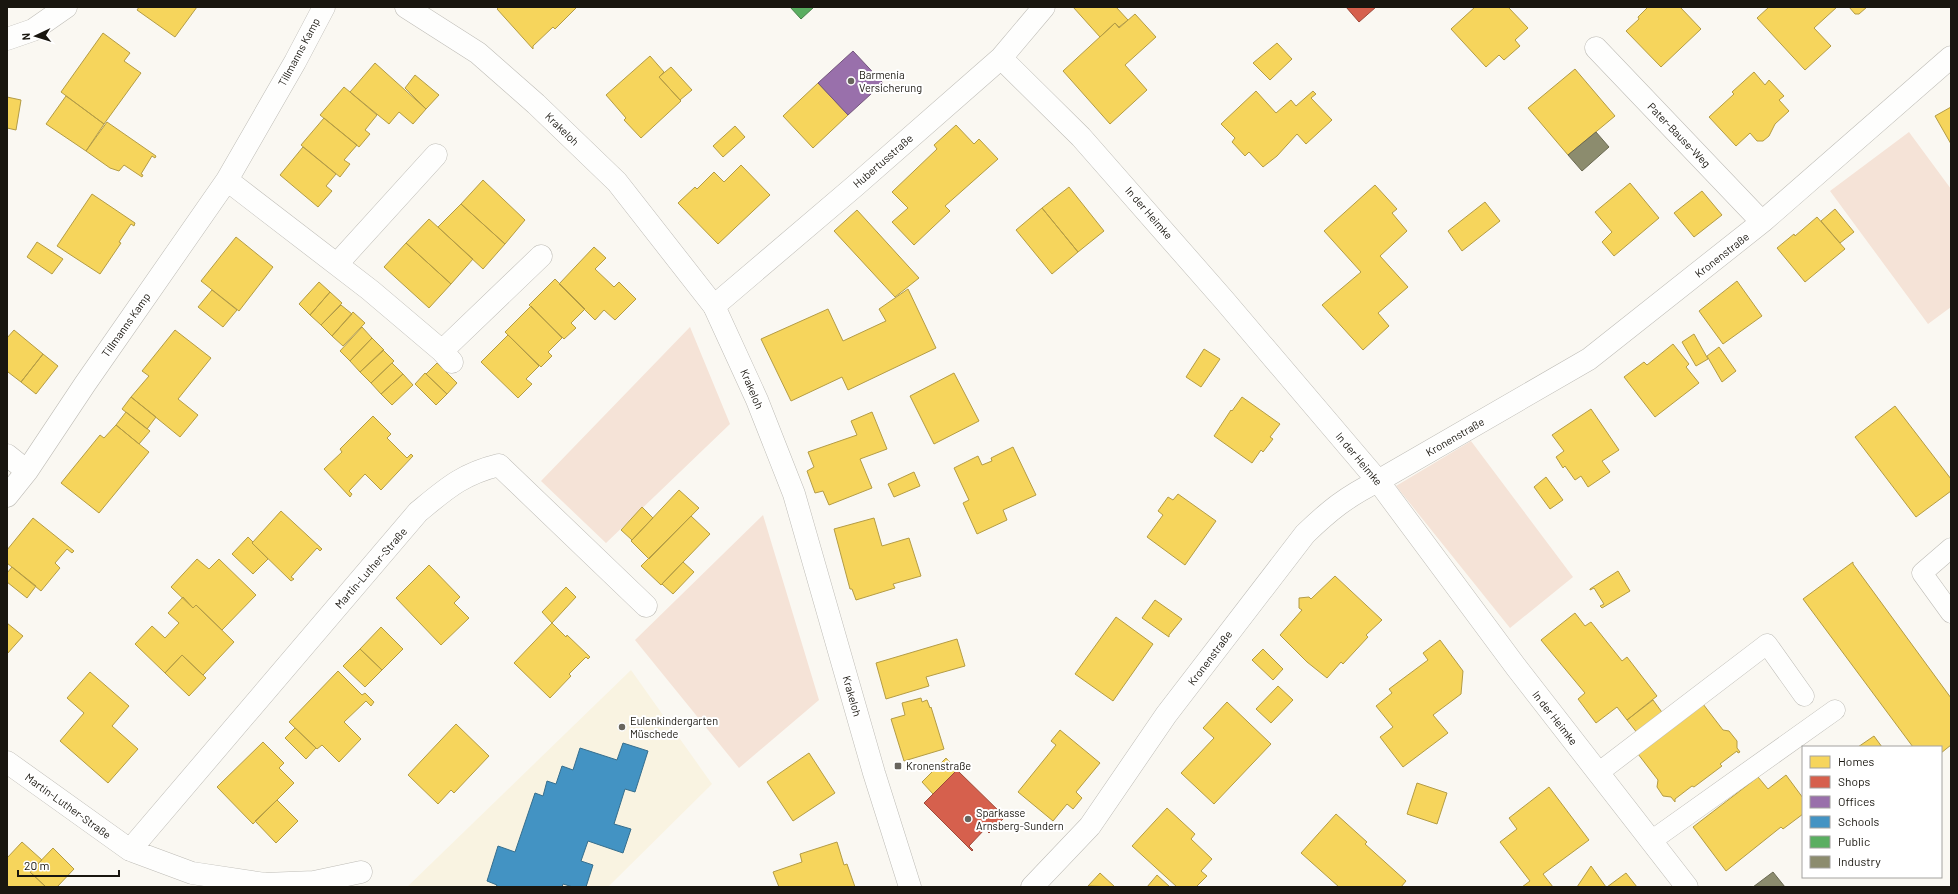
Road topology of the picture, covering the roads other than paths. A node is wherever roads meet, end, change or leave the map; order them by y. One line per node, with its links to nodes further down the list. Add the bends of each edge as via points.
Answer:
1 (66, 7): 5 (street, via 32,30)
2 (324, 7): 10 (street, Tillmanns Kamp)
3 (406, 7): 14 (street, Krakeloh, via 478,53 536,104 617,182)
4 (1044, 7): 8 (street, Hubertusstraße)
5 (7, 39)
6 (1596, 48): 11 (street, Pater-Bause-Weg)
7 (1951, 57): 11 (street, Kronenstraße)
8 (1001, 58): 14 (street, Hubertusstraße); 17 (street, In der Heimke, via 1081,136)
9 (436, 155): 13 (street)
10 (227, 180): 13 (street); 16 (street, Tillmanns Kamp)
11 (1762, 222): 17 (street, Kronenstraße, via 1589,359)
12 (541, 256): 13 (street, via 447,357)
13 (337, 264)
14 (714, 306): 29 (street, Krakeloh, via 757,400 794,494 874,773)
15 (7, 455): 16 (street)
16 (27, 471): 18 (street, Tillmanns Kamp)
17 (1378, 481): 25 (street, In der Heimke); 30 (street, Kronenstraße, via 1330,510 1305,534 1166,715 1090,826)
18 (7, 496)
19 (1951, 548): 21 (lane, via 1922,573)
20 (646, 606): 27 (street, Martin-Luther-Straße, via 499,465 478,471 452,484 418,512)
21 (1951, 613)
22 (1804, 696): 25 (lane, via 1766,644)
23 (1835, 710): 26 (lane)
24 (7, 762): 27 (street, Martin-Luther-Straße)
25 (1598, 773): 26 (street, In der Heimke)
26 (1651, 841): 31 (street, In der Heimke)
27 (130, 850): 28 (street, Martin-Luther-Straße, via 192,873 265,884 314,882)
28 (361, 872)
29 (910, 887)
30 (1032, 887)
31 (1687, 887)

